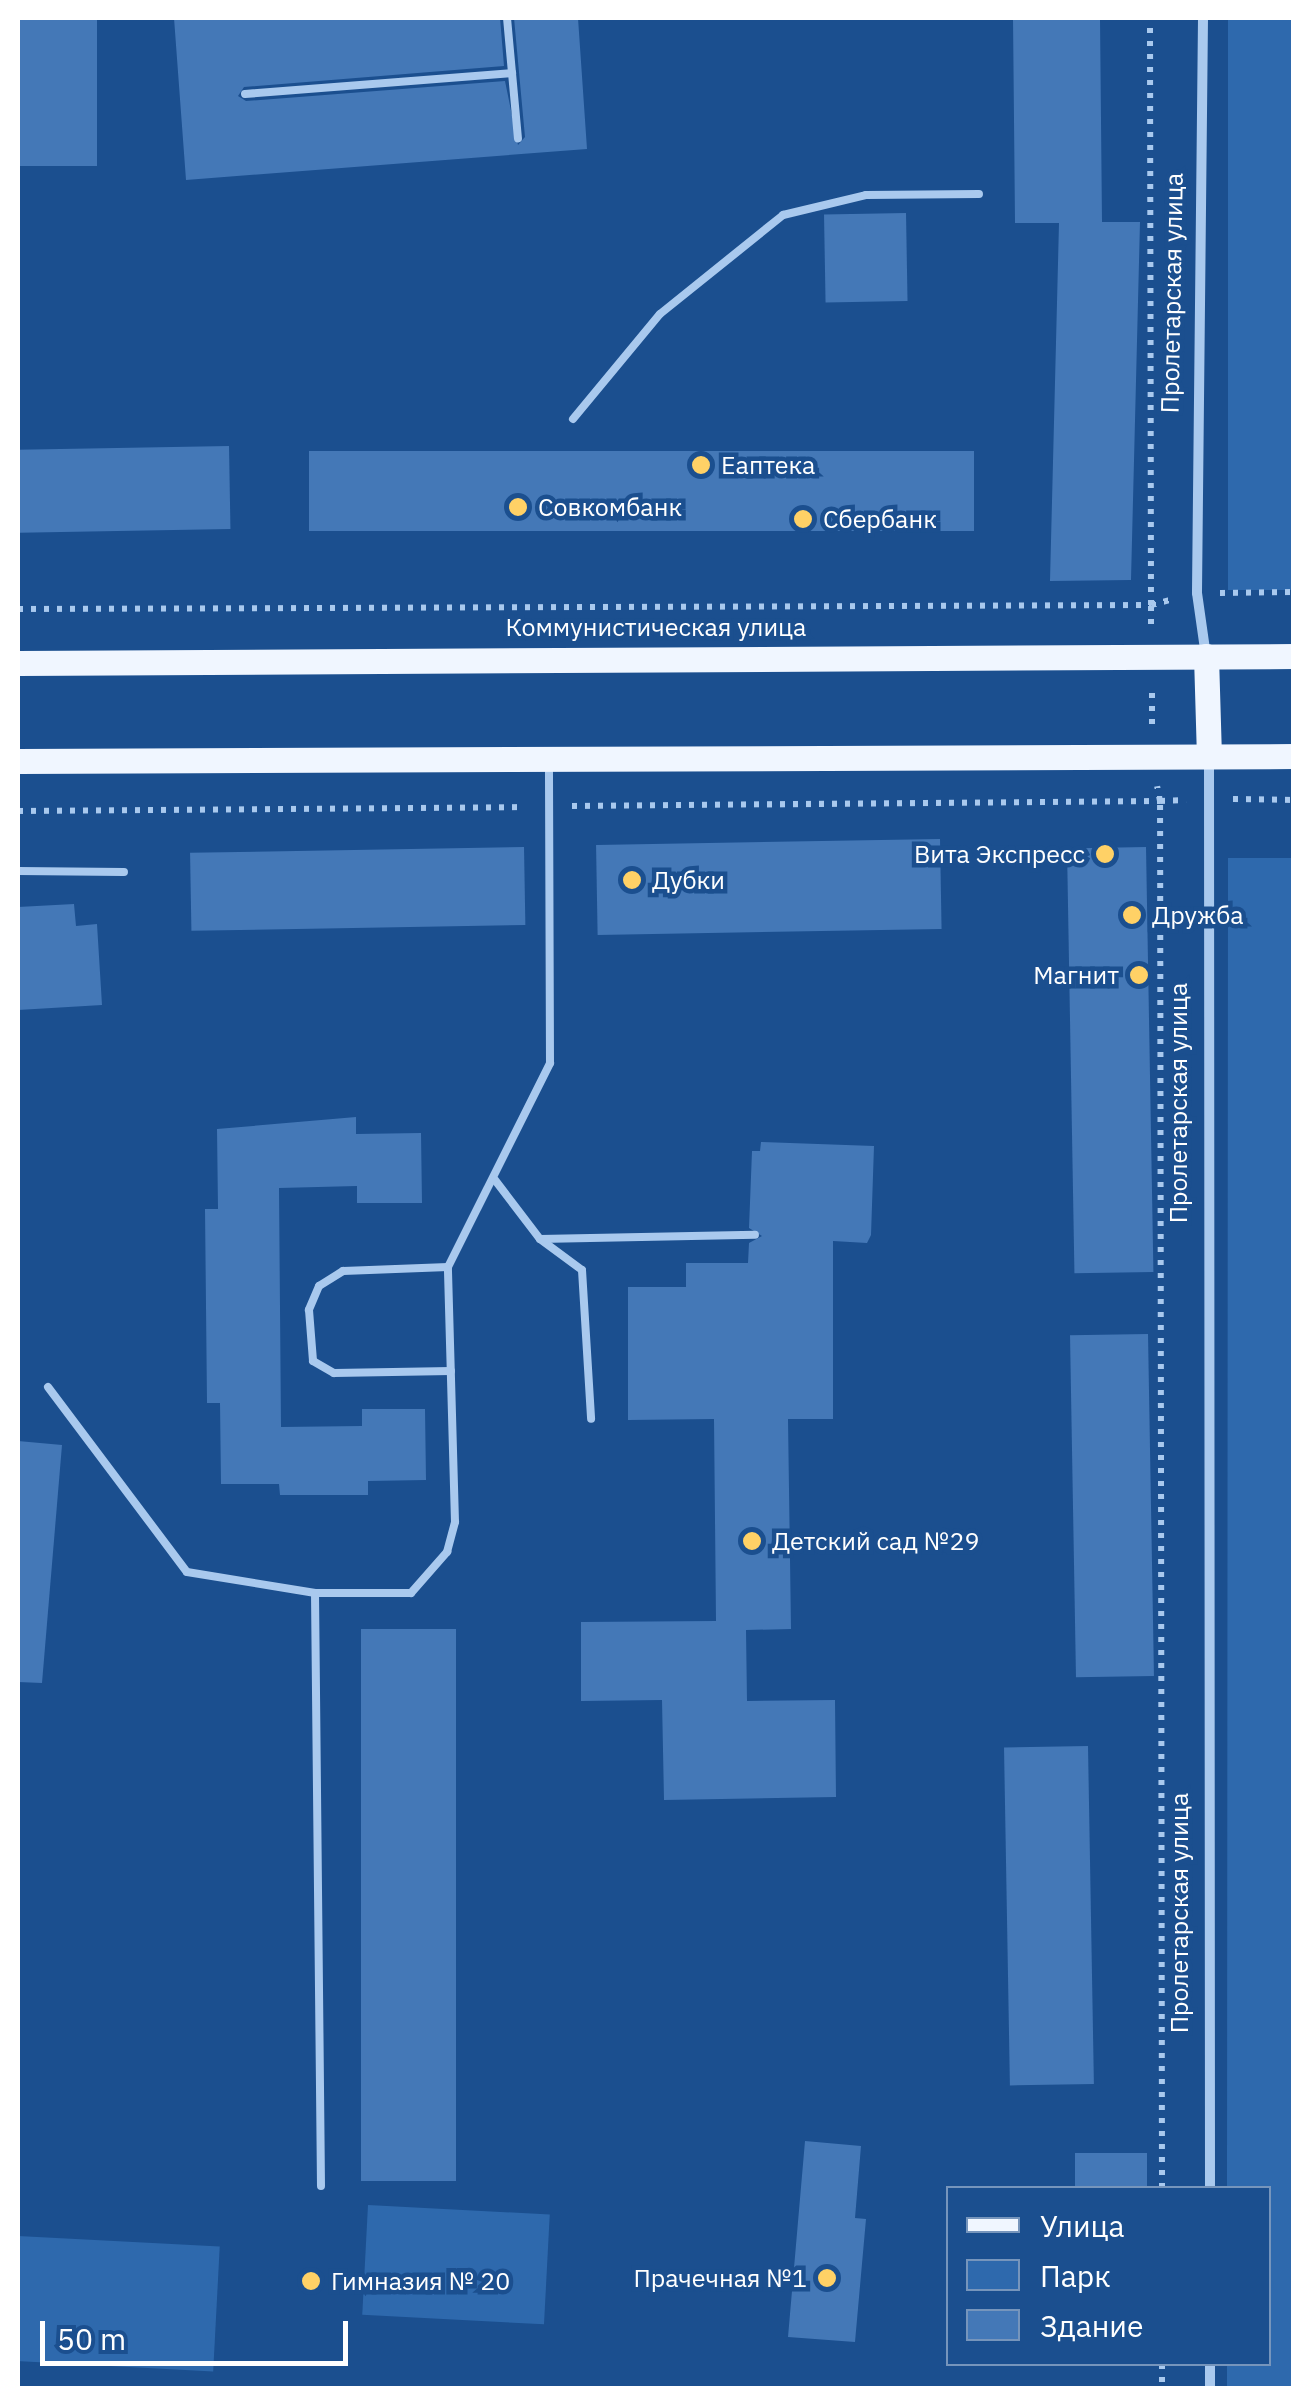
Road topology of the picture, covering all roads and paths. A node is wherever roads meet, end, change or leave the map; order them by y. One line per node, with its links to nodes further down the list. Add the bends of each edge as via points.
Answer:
1 (508, 18): 4 (lane)
2 (1150, 18): 9 (path, via 1151,605)
3 (1202, 18): 10 (street, Пролетарская улица, via 1198,593)
4 (512, 73): 5 (lane); 6 (lane)
5 (245, 94)
6 (518, 138)
7 (979, 194): 8 (lane, via 866,195 783,215 660,314)
8 (573, 420)
9 (18, 609)
10 (1206, 656): 11 (main road, Коммунистическая улица); 12 (main road, Коммунистическая улица); 13 (main road, Пролетарская улица)
11 (1294, 656)
12 (18, 663)
13 (1209, 756): 14 (main road); 15 (main road); 17 (street, Пролетарская улица)
14 (1294, 756)
15 (549, 758): 16 (main road); 20 (lane)
16 (18, 760)
17 (1208, 800): 18 (path); 19 (path); 34 (street, Пролетарская улица)
18 (1294, 800)
19 (1160, 801): 20 (path); 33 (path)
20 (549, 806): 21 (path); 24 (lane, via 550,1063)
21 (18, 811)
22 (18, 871): 23 (lane)
23 (124, 872)
24 (495, 1180): 26 (lane); 27 (lane)
25 (755, 1235): 26 (lane)
26 (540, 1239): 30 (lane, via 582,1270)
27 (448, 1267): 28 (lane); 28 (lane, via 343,1271 320,1286 309,1310 313,1361 334,1373)
28 (451, 1371): 31 (lane, via 455,1522 447,1552 412,1594)
29 (48, 1387): 31 (lane, via 187,1572)
30 (590, 1420)
31 (315, 1592): 32 (lane)
32 (321, 2186)
33 (1162, 2186)
34 (1210, 2186)

